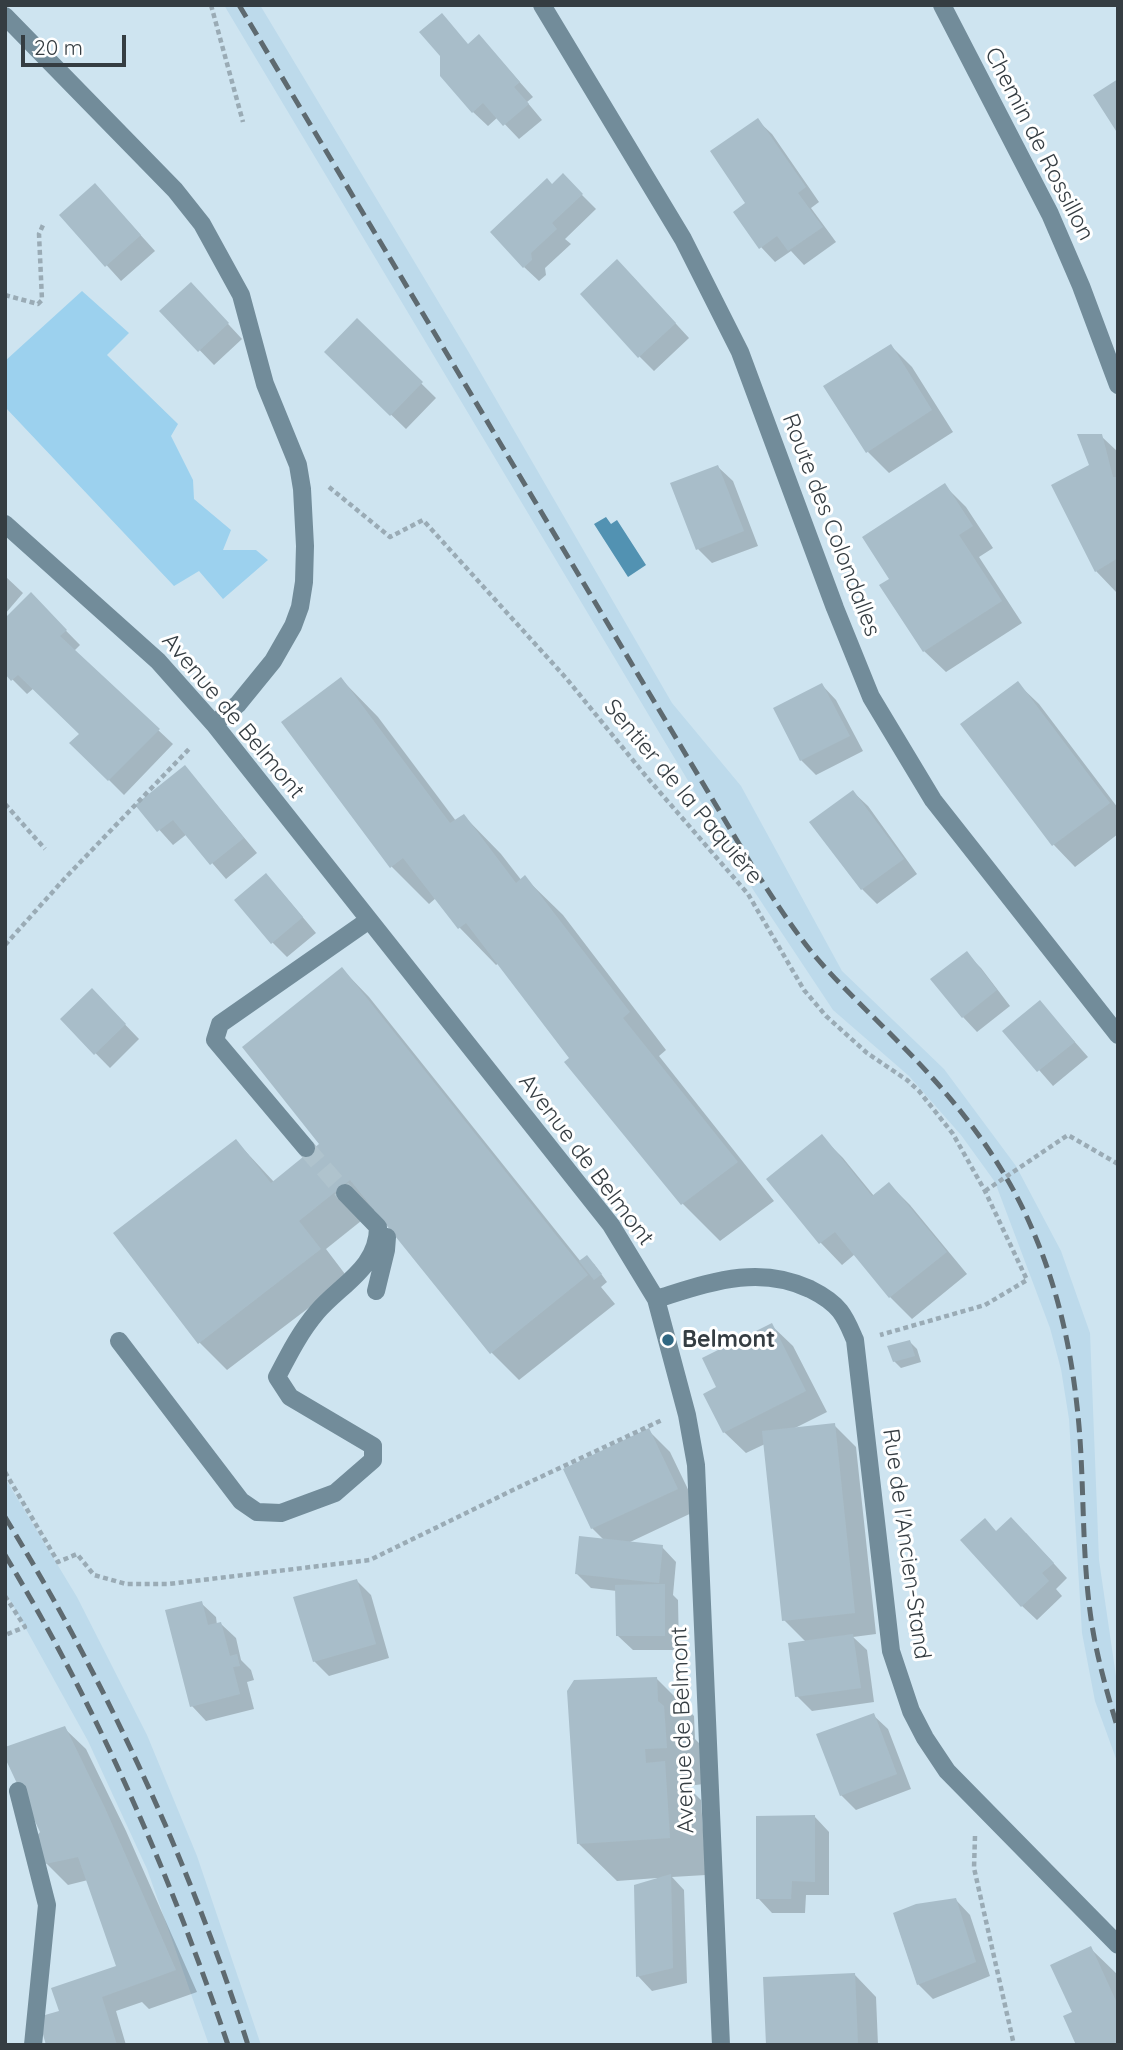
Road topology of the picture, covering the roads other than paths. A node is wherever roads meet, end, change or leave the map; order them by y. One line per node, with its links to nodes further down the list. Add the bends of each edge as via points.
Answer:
1 (541, 5): 8 (street, Route des Colondalles, via 682,239 740,352 871,697 933,800)
2 (942, 5): 4 (street, Chemin de Rossillon, via 1050,214)
3 (5, 16): 6 (street, via 175,190 202,224 241,295 265,384 298,466 305,546 300,607 273,661 238,704)
4 (1118, 385)
5 (5, 524): 6 (street, Avenue de Belmont, via 158,661)
6 (214, 724): 7 (street, Avenue de Belmont)
7 (369, 920): 9 (street, via 220,1024 215,1040); 13 (street, Avenue de Belmont, via 611,1225)
8 (1118, 1035)
9 (306, 1148)
10 (345, 1193): 11 (street)
11 (378, 1227): 12 (street, via 387,1238); 14 (street, via 378,1243 370,1260 318,1311 277,1377 290,1397 373,1447 373,1460 335,1493 281,1513 257,1512 241,1501)
12 (376, 1291)
13 (656, 1299): 16 (street, Rue de l'Ancien-Stand, via 738,1278 777,1277 823,1295 843,1314 855,1340 891,1651 911,1711 947,1771); 18 (street, Avenue de Belmont, via 696,1465)
14 (119, 1341)
15 (18, 1791): 17 (street, via 47,1905)
16 (1118, 1945)
17 (33, 2045)
18 (721, 2045)

